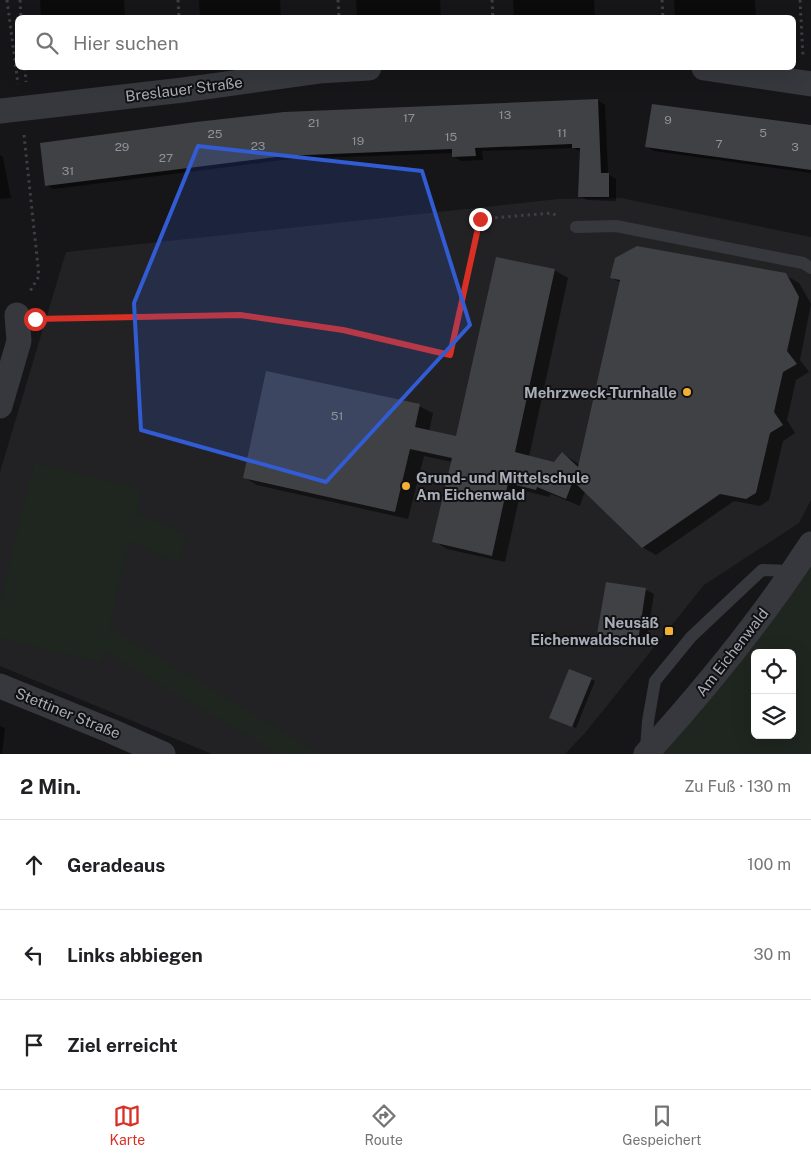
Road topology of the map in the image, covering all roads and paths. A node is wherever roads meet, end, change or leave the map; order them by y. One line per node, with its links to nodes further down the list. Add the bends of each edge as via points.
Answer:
1 (7, 0): 16 (path)
2 (20, 0): 8 (path)
3 (178, 0): 9 (path)
4 (338, 0): 10 (path)
5 (492, 0): 11 (path)
6 (662, 0): 12 (path)
7 (800, 0): 15 (path)
8 (21, 15)
9 (179, 15)
10 (339, 15)
11 (493, 15)
12 (663, 15)
13 (336, 70): 16 (street, Breslauer Straße)
14 (718, 70): 15 (street)
15 (808, 83)
16 (11, 110): 19 (path, via 39,276)
17 (576, 227): 18 (lane, via 616,226 803,263); 19 (path, via 552,213 480,219 450,355 343,330 240,315 35,319)
18 (811, 268)
19 (17, 315): 20 (street, via 19,341)
20 (0, 406)
21 (811, 544): 22 (street, Am Eichenwald)
22 (793, 571): 25 (street, Am Eichenwald, via 705,688); 25 (lane, via 762,570 691,637 655,681)
23 (0, 686): 24 (street, Stettiner Straße)
24 (163, 754)
25 (646, 754)

